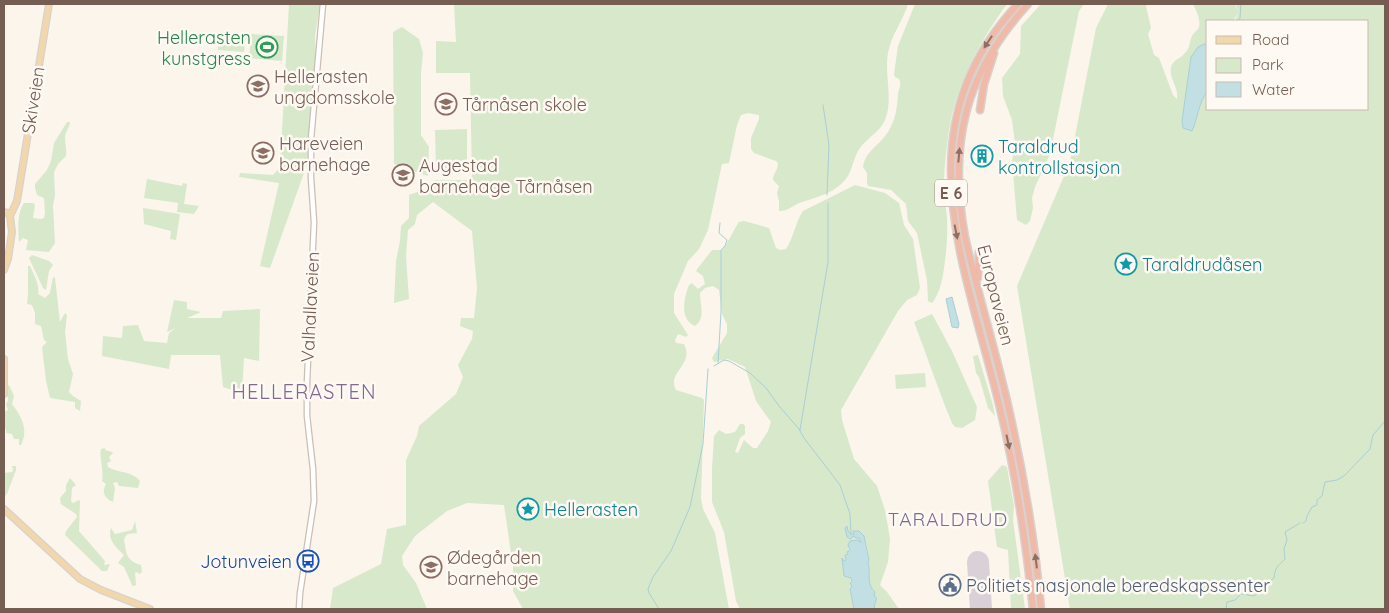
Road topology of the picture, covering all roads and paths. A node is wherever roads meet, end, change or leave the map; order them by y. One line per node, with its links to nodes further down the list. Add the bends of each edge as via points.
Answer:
1 (49, 4): 7 (main road, Skiveien, via 18,196)
2 (323, 4): 19 (street, Valhallaveien, via 312,140 314,222 307,383 314,501)
3 (1018, 4): 20 (highway, Europaveien / E 6, one-way to 20, via 990,38 966,86 953,137 950,186 960,251 1012,462)
4 (1028, 4): 5 (highway, Europaveien / E 6)
5 (997, 42): 6 (highway, E 6); 12 (highway, Europaveien / E 6, one-way to 5, via 961,212 959,157 972,93)
6 (980, 110)
7 (6, 217): 9 (main road, Skiveien, via 12,228)
8 (979, 250): 12 (highway, E 6)
9 (8, 254): 10 (main road, Skiveien); 11 (main road, Skiveien)
10 (4, 262)
11 (4, 270)
12 (978, 289): 21 (highway, Europaveien / E 6, one-way to 12, via 1022,469)
13 (4, 359): 14 (main road)
14 (4, 394)
15 (4, 508): 17 (main road)
16 (4, 514): 17 (main road)
17 (15, 519): 18 (main road, via 80,579)
18 (150, 609)
19 (299, 609)
20 (1033, 609)
21 (1041, 609)

